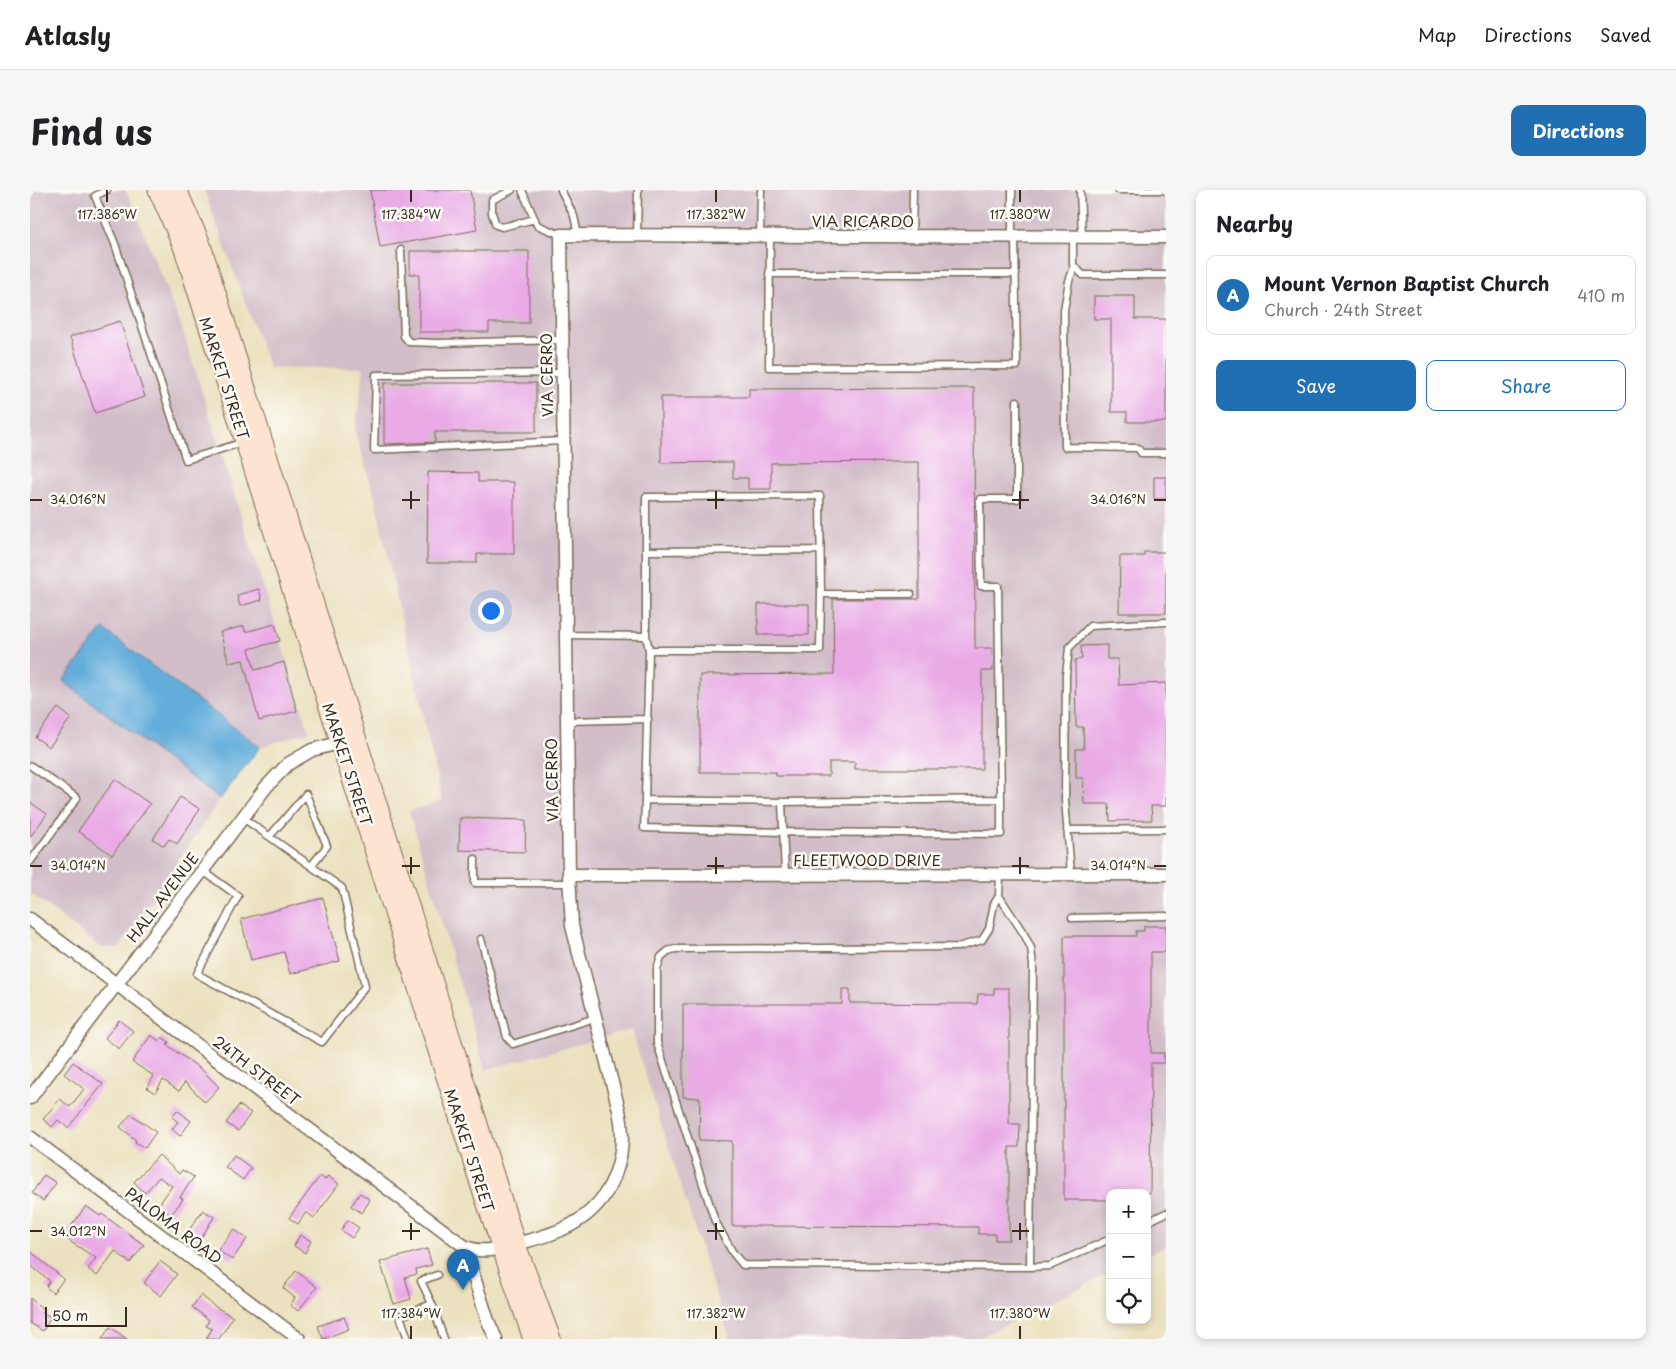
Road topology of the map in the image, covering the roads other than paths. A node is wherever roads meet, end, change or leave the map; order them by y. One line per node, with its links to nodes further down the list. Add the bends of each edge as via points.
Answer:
1 (108, 190): 31 (lane, via 95,196 115,244 186,460)
2 (158, 190): 31 (main road, MARKET STREET, via 184,249)
3 (177, 190): 44 (main road, MARKET STREET, via 203,251)
4 (512, 190): 14 (lane, via 492,200 496,225 502,227)
5 (522, 190): 14 (lane)
6 (562, 190): 16 (lane, via 574,216)
7 (638, 190): 17 (lane)
8 (761, 190): 18 (lane)
9 (912, 190): 19 (lane)
10 (1012, 190): 21 (lane)
11 (1080, 190): 20 (lane)
12 (1118, 190): 13 (lane)
13 (1166, 190)
14 (535, 219): 15 (lane, via 537,225)
15 (560, 235): 16 (street, VIA RICARDO); 28 (street, VIA CERRO)
16 (578, 235): 17 (street, VIA RICARDO)
17 (637, 235): 18 (street, VIA RICARDO)
18 (765, 236): 19 (street, VIA RICARDO); 25 (lane)
19 (912, 236): 21 (street, VIA RICARDO)
20 (1077, 236): 21 (street, VIA RICARDO); 22 (street, VIA RICARDO); 24 (lane)
21 (1014, 237): 26 (lane)
22 (1166, 237)
23 (401, 250): 28 (lane, via 404,336 409,342)
24 (1074, 267): 27 (lane, via 1083,275); 33 (lane, via 1064,310 1065,448 1138,448 1141,453)
25 (770, 274): 26 (lane); 26 (lane, via 769,367 1017,366)
26 (1016, 274)
27 (1166, 275)
28 (562, 340): 29 (street, VIA CERRO)
29 (562, 373): 32 (street, VIA CERRO); 32 (lane, via 376,375 374,450)
30 (1017, 401): 46 (lane, via 1017,499 980,499 981,586 998,586)
31 (245, 442): 44 (main road, MARKET STREET)
32 (563, 442): 39 (street, VIA CERRO)
33 (1166, 453)
34 (820, 550): 35 (lane); 35 (lane, via 820,496 646,497); 36 (lane)
35 (646, 551): 40 (lane)
36 (821, 594): 37 (lane); 41 (lane, via 820,650)
37 (911, 594)
38 (1166, 622): 51 (lane, via 1090,626 1070,648 1066,675)
39 (566, 635): 40 (lane); 43 (street, VIA CERRO)
40 (646, 636): 41 (lane)
41 (649, 650): 42 (lane)
42 (648, 719): 43 (lane); 47 (lane)
43 (567, 721): 62 (street, VIA CERRO)
44 (349, 740): 49 (street, HALL AVENUE, via 312,750 288,764); 76 (main road, MARKET STREET)
45 (31, 766): 55 (lane, via 77,798)
46 (1001, 799): 48 (lane); 52 (lane, via 1001,834)
47 (645, 800): 48 (lane); 52 (lane, via 644,828)
48 (782, 802): 52 (lane)
49 (243, 818): 53 (lane); 57 (street, HALL AVENUE)
50 (1166, 829): 51 (lane)
51 (1067, 830): 59 (lane)
52 (783, 832): 61 (lane)
53 (270, 836): 56 (lane); 56 (lane, via 306,794 327,846)
54 (475, 859): 62 (lane, via 475,883)
55 (30, 862)
56 (311, 866): 57 (lane, via 342,888 366,986 322,1042 197,974 238,896)
57 (203, 871): 68 (street, HALL AVENUE)
58 (1000, 874): 59 (street, FLEETWOOD DRIVE); 61 (street, FLEETWOOD DRIVE); 63 (lane)
59 (1071, 874): 60 (street, FLEETWOOD DRIVE)
60 (1166, 874)
61 (784, 875): 62 (street, FLEETWOOD DRIVE)
62 (569, 879): 69 (street, VIA CERRO, via 572,926)
63 (999, 896): 77 (lane, via 1031,948 1033,964); 77 (lane, via 989,929 982,940 958,947 668,951 661,957 657,968 657,1043 715,1220 743,1265)
64 (1166, 916): 65 (lane)
65 (1072, 918)
66 (30, 919): 68 (street, 24TH STREET)
67 (481, 940): 69 (lane, via 507,1037 513,1044)
68 (117, 984): 70 (street, HALL AVENUE); 75 (street, 24TH STREET)
69 (595, 1018): 76 (street, VIA CERRO, via 621,1120 622,1147 617,1173 610,1188 587,1214 546,1236)
70 (30, 1098)
71 (30, 1137): 80 (street, PALOMA ROAD)
72 (1166, 1213): 73 (lane)
73 (1151, 1220)
74 (1106, 1241): 77 (lane, via 1050,1266)
75 (464, 1246): 76 (street, 24TH STREET, via 476,1250); 83 (street)
76 (508, 1246): 84 (main road, MARKET STREET); 85 (main road, MARKET STREET)
77 (1030, 1267)
78 (437, 1275): 79 (lane, via 421,1280)
79 (432, 1304): 81 (lane, via 400,1316); 82 (lane)
80 (299, 1339)
81 (408, 1339)
82 (444, 1339)
83 (496, 1339)
84 (533, 1339)
85 (551, 1339)

